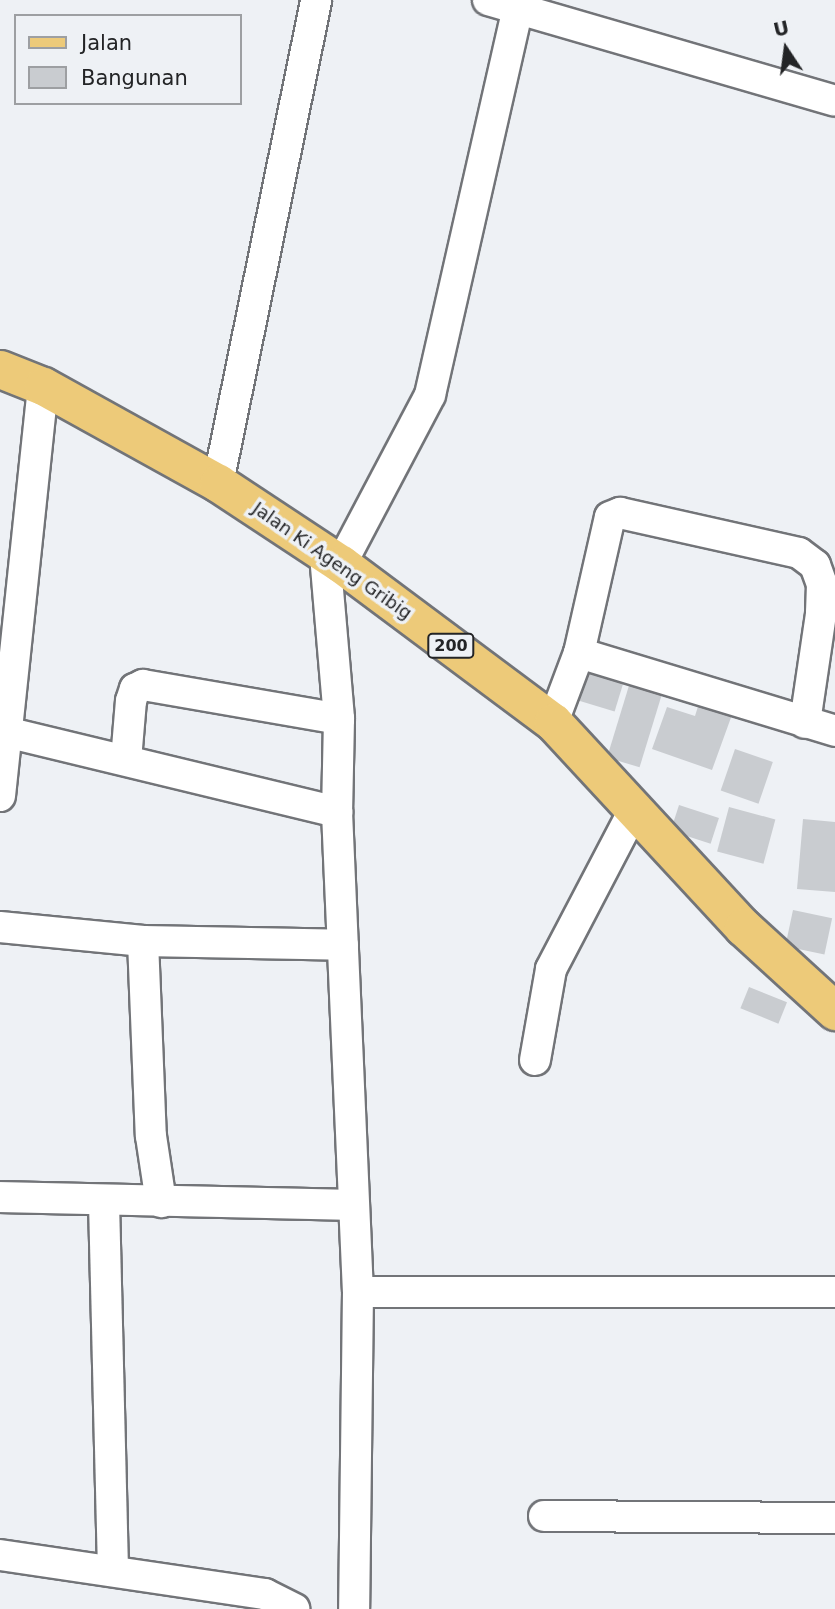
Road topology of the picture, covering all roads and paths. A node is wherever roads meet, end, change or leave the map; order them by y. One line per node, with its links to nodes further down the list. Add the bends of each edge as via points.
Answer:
1 (316, 0): 7 (street)
2 (488, 0): 3 (street)
3 (518, 8): 4 (street); 8 (street, via 430,395)
4 (835, 101)
5 (0, 369): 6 (main road, Jalan Ki Ageng Gribig / 200)
6 (43, 386): 7 (main road, Jalan Ki Ageng Gribig / 200); 9 (street)
7 (218, 483): 8 (main road, Jalan Ki Ageng Gribig / 200)
8 (333, 559): 11 (street); 12 (main road, Jalan Ki Ageng Gribig / 200)
9 (7, 647): 15 (street)
10 (579, 653): 12 (street); 13 (street); 13 (street, via 610,517 620,513 799,553 815,565 822,584)
11 (339, 719): 16 (street, via 143,685 135,689 131,701); 19 (street)
12 (553, 722): 18 (main road, Jalan Ki Ageng Gribig / 200)
13 (805, 723): 14 (street)
14 (835, 731)
15 (6, 732): 16 (street); 17 (street)
16 (126, 760): 19 (street)
17 (0, 796)
18 (634, 810): 23 (main road, Jalan Ki Ageng Gribig / 200, via 743,927); 24 (street, via 551,969)
19 (337, 812): 22 (street)
20 (0, 927): 21 (street)
21 (143, 941): 22 (street); 27 (street, via 151,1136)
22 (343, 945): 28 (street)
23 (835, 1012)
24 (535, 1060)
25 (0, 1198): 26 (street)
26 (104, 1202): 27 (street); 34 (street)
27 (161, 1202): 28 (street)
28 (352, 1205): 29 (street)
29 (358, 1292): 30 (street); 36 (street)
30 (835, 1292)
31 (544, 1516): 32 (street)
32 (835, 1518)
33 (0, 1555): 34 (street)
34 (113, 1569): 35 (street, via 265,1594)
35 (294, 1609)
36 (354, 1609)

